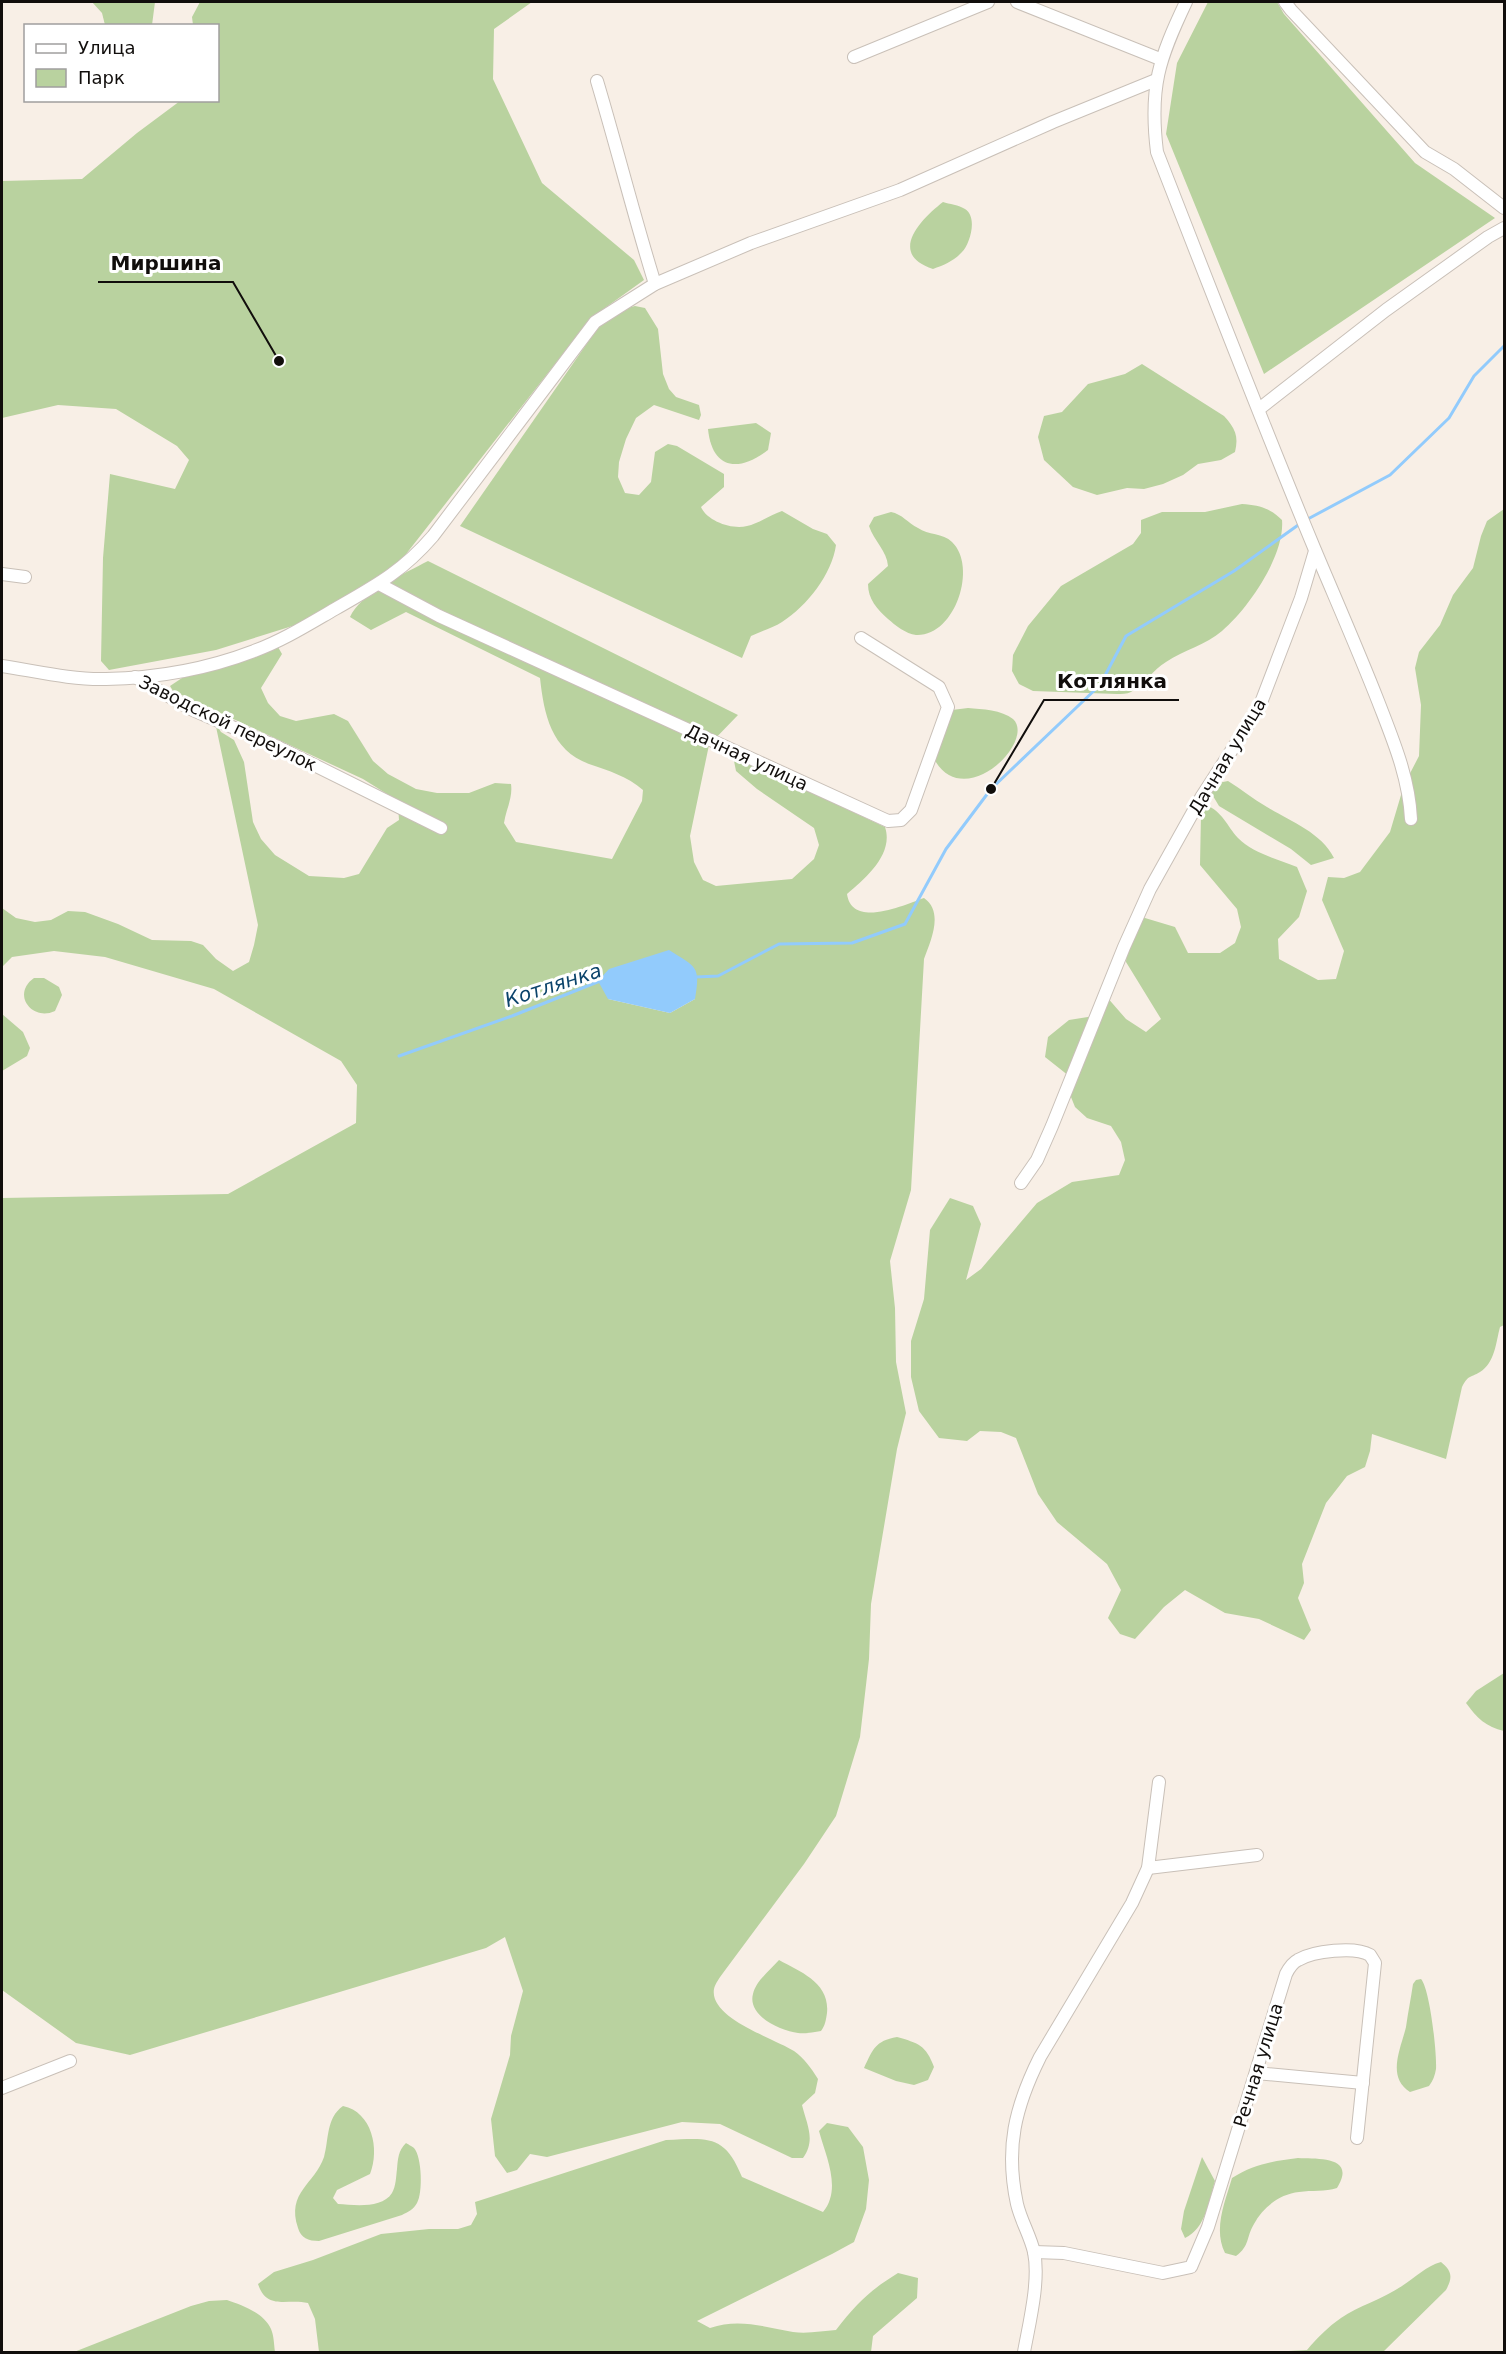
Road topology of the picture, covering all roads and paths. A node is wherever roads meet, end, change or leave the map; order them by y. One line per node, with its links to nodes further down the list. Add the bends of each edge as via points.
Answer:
1 (988, 2): 5 (street)
2 (1017, 2): 6 (street)
3 (1186, 2): 6 (street)
4 (1285, 2): 9 (street, via 1425,152)
5 (854, 57)
6 (1160, 59): 7 (street)
7 (1156, 80): 11 (street, via 900,190 751,243); 12 (street, via 1157,152)
8 (597, 81): 11 (street)
9 (1504, 208)
10 (1504, 228): 12 (street, via 1386,310)
11 (655, 284): 16 (street, via 595,322 433,536 413,559)
12 (1259, 409): 13 (street)
13 (1315, 551): 20 (street, via 1398,754); 22 (street, Дачная улица, via 1259,708 1202,796 1150,889 1052,1126 1037,1160)
14 (2, 574): 15 (street)
15 (25, 577)
16 (379, 584): 17 (street, Дачная улица, via 439,616 888,821 901,820 911,810 948,707 939,687); 19 (street, via 255,651 198,668)
17 (861, 638)
18 (2, 666): 19 (street, Заводской переулок, via 98,679)
19 (135, 677): 21 (street, Заводской переулок, via 191,709 280,748)
20 (1412, 819)
21 (441, 828)
22 (1021, 1183)
23 (1159, 1782): 25 (street)
24 (1257, 1855): 25 (street)
25 (1148, 1868): 31 (street, via 1132,1903 1040,2057 1017,2112 1011,2156 1015,2189)
26 (70, 2061): 29 (street)
27 (1256, 2073): 28 (street); 28 (street, Речная улица, via 1286,1974 1293,1964 1306,1956 1358,1951 1370,1955 1375,1963); 31 (street, Речная улица, via 1208,2227 1191,2266 1163,2273 1064,2253)
28 (1363, 2084): 30 (street, Речная улица)
29 (2, 2088)
30 (1357, 2138)
31 (1034, 2252): 32 (street, via 1034,2295)
32 (1024, 2352)

